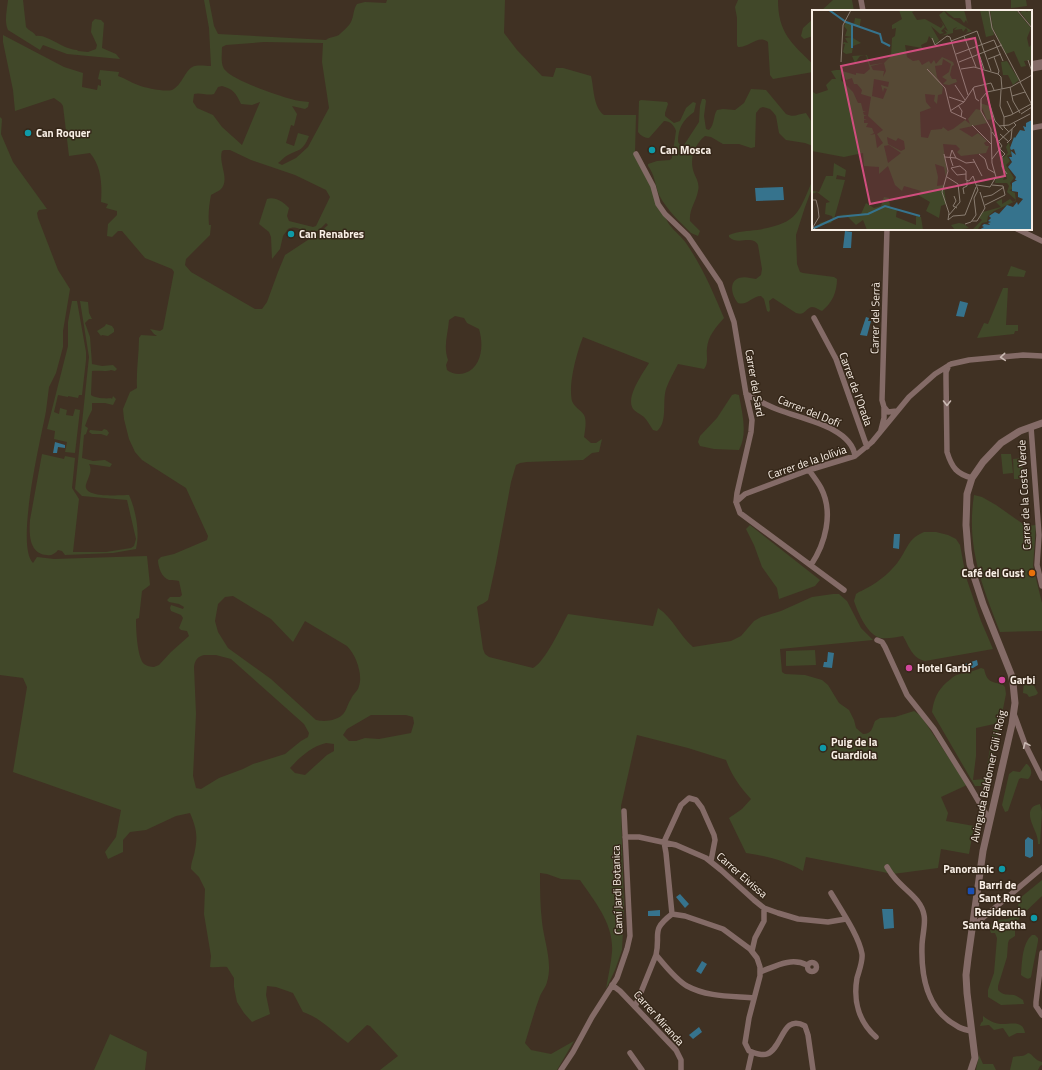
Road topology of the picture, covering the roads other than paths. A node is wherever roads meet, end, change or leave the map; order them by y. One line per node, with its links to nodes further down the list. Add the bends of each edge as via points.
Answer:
1 (861, 0): 3 (street)
2 (968, 0): 4 (street)
3 (863, 10)
4 (969, 10)
5 (1042, 62): 6 (street)
6 (1032, 64)
7 (1042, 67): 8 (street)
8 (1032, 69)
9 (1042, 127): 10 (street)
10 (1032, 128)
11 (636, 154): 20 (street, Carrer del Sard, via 653,186 658,204 688,236 720,283 734,322)
12 (887, 230): 21 (street, Carrer del Serrà, via 882,389)
13 (1019, 230): 14 (street)
14 (1042, 241)
15 (814, 318): 26 (street, Carrer de l'Orada, via 836,359)
16 (1042, 356): 17 (street, Carrer de la Jolívia, one-way to 17, via 1023,355 969,360)
17 (949, 365): 18 (street, Carrer de la Jolívia); 19 (street)
18 (935, 374): 19 (street, via 942,373); 22 (street, Carrer de la Jolívia)
19 (946, 379): 29 (street, one-way to 29, via 947,452 958,473)
20 (746, 394): 27 (street, Carrer del Dofí, via 844,436 851,443); 30 (street, Carrer del Sard, via 752,420 751,432)
21 (884, 407): 22 (street, via 888,412); 25 (street, Carrer del Serrà)
22 (897, 411): 25 (street, Carrer de la Jolívia)
23 (1042, 423): 24 (street, Avinguda Baldomer Gili i Roig)
24 (1031, 427): 29 (street, Avinguda Baldomer Gili i Roig, via 1001,443); 31 (street, Carrer de la Costa Verde)
25 (880, 432): 26 (street, Carrer de la Jolívia)
26 (867, 447): 27 (street, Carrer de la Jolívia)
27 (855, 456): 28 (street, Carrer de la Jolívia)
28 (809, 470): 30 (street, Carrer de la Jolívia, via 745,494); 32 (street, via 822,489 828,519 820,549)
29 (972, 478): 36 (street, Avinguda Baldomer Gili i Roig, via 966,509 968,550 983,604 1011,674)
30 (736, 502): 32 (street, via 740,513)
31 (1040, 535): 33 (street, Carrer de la Costa Verde, via 1037,565)
32 (811, 565): 34 (street)
33 (1042, 586)
34 (844, 590)
35 (877, 640): 39 (street, via 886,647 907,695 936,732)
36 (1014, 712): 37 (street, one-way to 36); 39 (street, Avinguda Baldomer Gili i Roig)
37 (1042, 778)
38 (624, 811): 40 (street, Camí Jardi Botanica)
39 (989, 819): 49 (street, Avinguda Baldomer Gili i Roig)
40 (625, 837): 41 (street, Carrer Eivissa); 55 (street, Camí Jardi Botanica, via 630,936 617,978)
41 (664, 842): 42 (street, Carrer Eivissa); 42 (street, via 681,804 689,798 696,800 709,820 715,840); 47 (street)
42 (711, 861): 46 (street, Carrer Eivissa)
43 (887, 867): 59 (street, via 893,877 915,897 925,916 922,958 923,977 929,997 936,1008 957,1027)
44 (1042, 868): 49 (street)
45 (831, 893): 48 (street)
46 (764, 908): 48 (street, Carrer Eivissa, via 798,919 828,922); 50 (street, via 764,921 755,938)
47 (672, 914): 50 (street, via 723,929); 52 (street, via 658,928)
48 (846, 919): 60 (street, via 862,956 856,984 856,1001 861,1019)
49 (972, 927): 59 (street, Avinguda Baldomer Gili i Roig, via 966,975)
50 (752, 951): 54 (street, via 757,958)
51 (1042, 952): 58 (street, via 1036,999 1036,1006)
52 (656, 955): 56 (street, via 686,986 709,995); 57 (street)
53 (808, 966): 54 (street, via 791,961)
54 (760, 972): 56 (street)
55 (612, 985): 57 (street, Carrer Miranda); 63 (street, Camí Jardi Botanica)
56 (754, 998): 61 (street, via 745,1043)
57 (635, 1007): 65 (street, Carrer Miranda, via 676,1050 681,1060)
58 (1042, 1015)
59 (972, 1031): 68 (street, Avinguda Baldomer Gili i Roig, via 975,1058)
60 (876, 1037)
61 (752, 1052): 66 (street); 67 (street, via 770,1053 787,1026 794,1022 800,1023 805,1026 808,1035)
62 (630, 1053): 64 (street)
63 (561, 1070)
64 (642, 1070)
65 (681, 1070)
66 (748, 1070)
67 (813, 1070)
68 (971, 1070)

